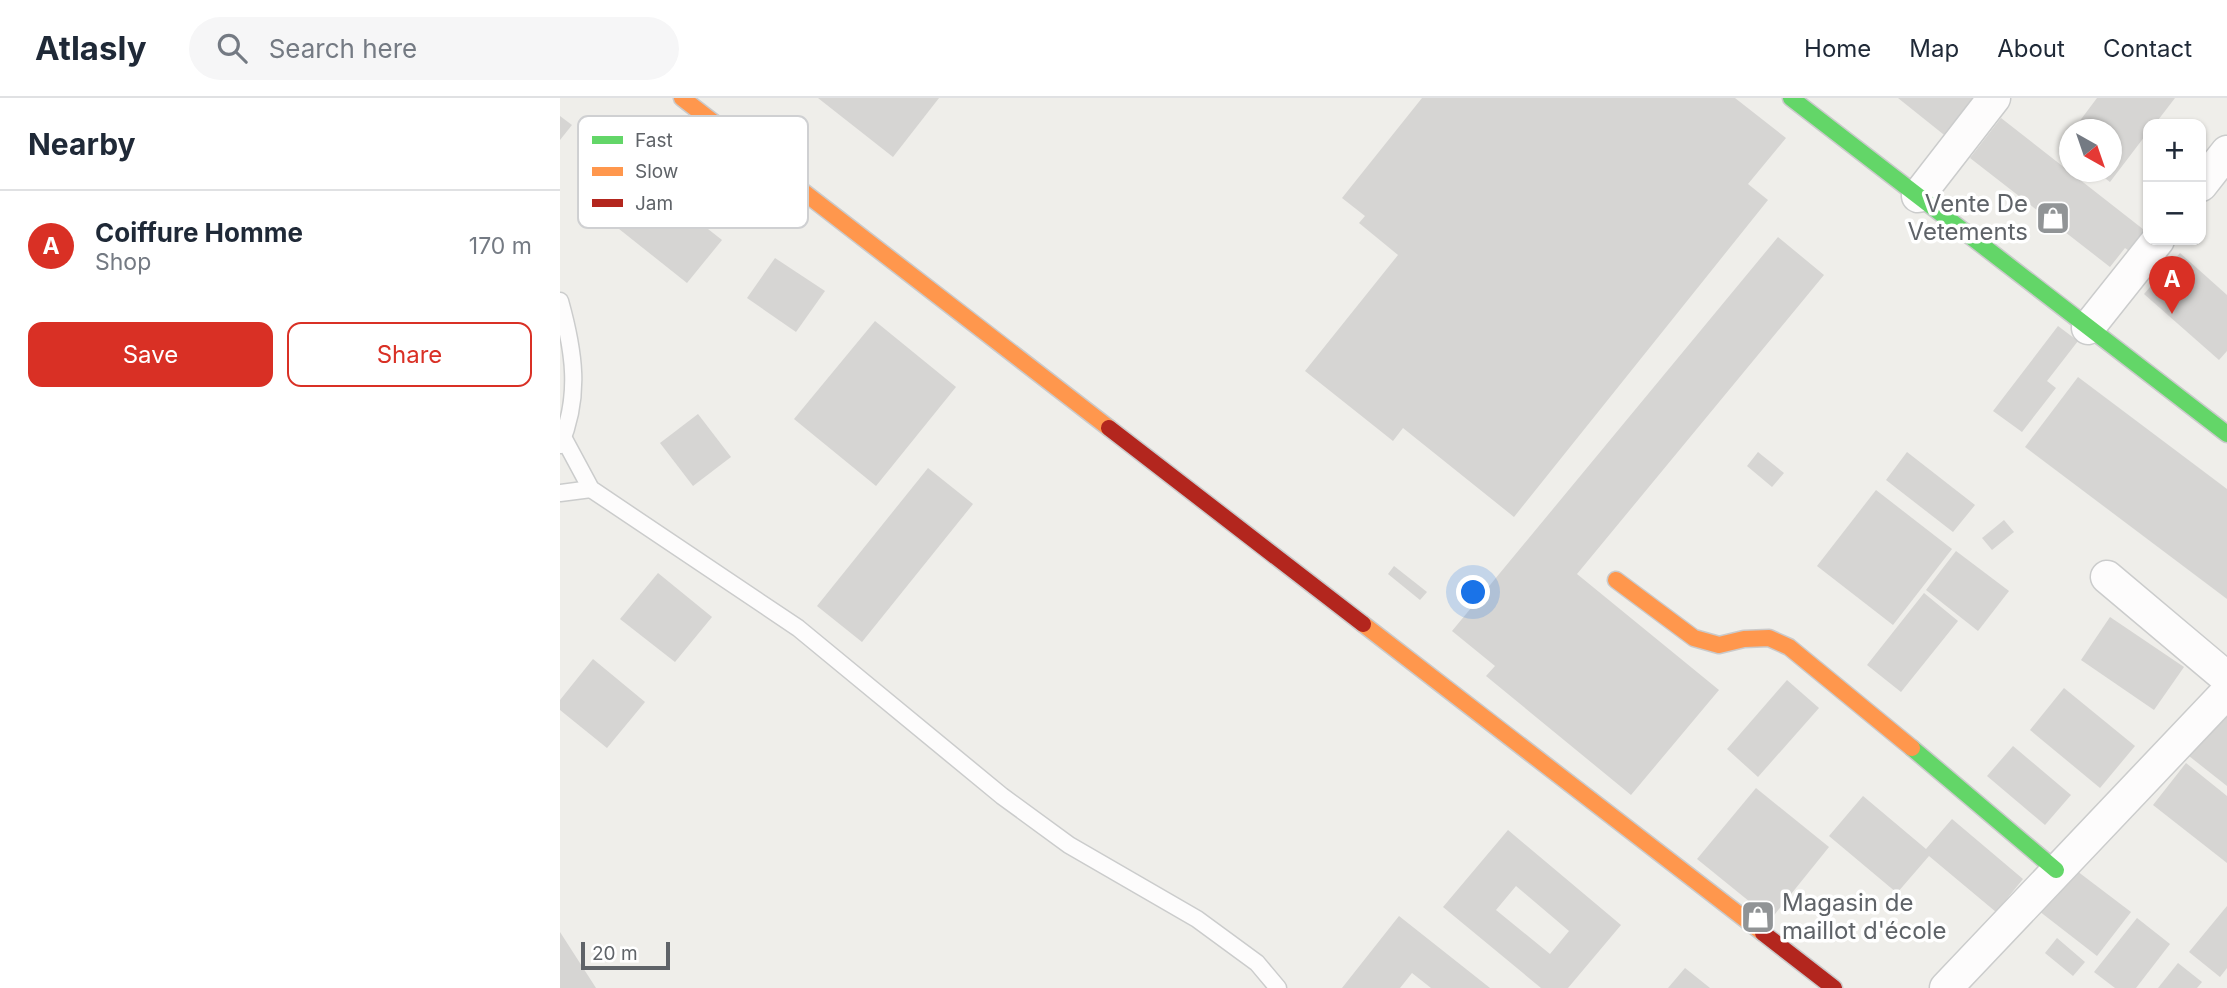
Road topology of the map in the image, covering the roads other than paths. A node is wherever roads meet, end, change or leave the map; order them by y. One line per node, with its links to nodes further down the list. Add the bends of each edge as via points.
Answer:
1 (682, 98): 4 (street)
2 (1790, 98): 8 (street)
3 (1994, 98): 8 (street)
4 (705, 116)
5 (2227, 152): 6 (street)
6 (2203, 182)
7 (808, 195): 22 (street)
8 (1918, 196): 11 (street)
9 (2154, 245): 11 (street)
10 (560, 301): 13 (lane, via 569,335 574,393)
11 (2088, 328): 12 (street)
12 (2227, 434)
13 (562, 441): 14 (lane)
14 (591, 489): 15 (lane); 21 (lane, via 798,628 1002,796 1069,845 1197,919 1257,963)
15 (560, 493)
16 (2107, 577): 18 (street)
17 (1616, 580): 20 (street, via 1694,638 1719,645 1769,638 1788,647)
18 (2227, 678)
19 (2227, 692): 20 (street)
20 (2056, 870): 23 (street)
21 (1278, 988)
22 (1834, 988)
23 (1946, 988)

